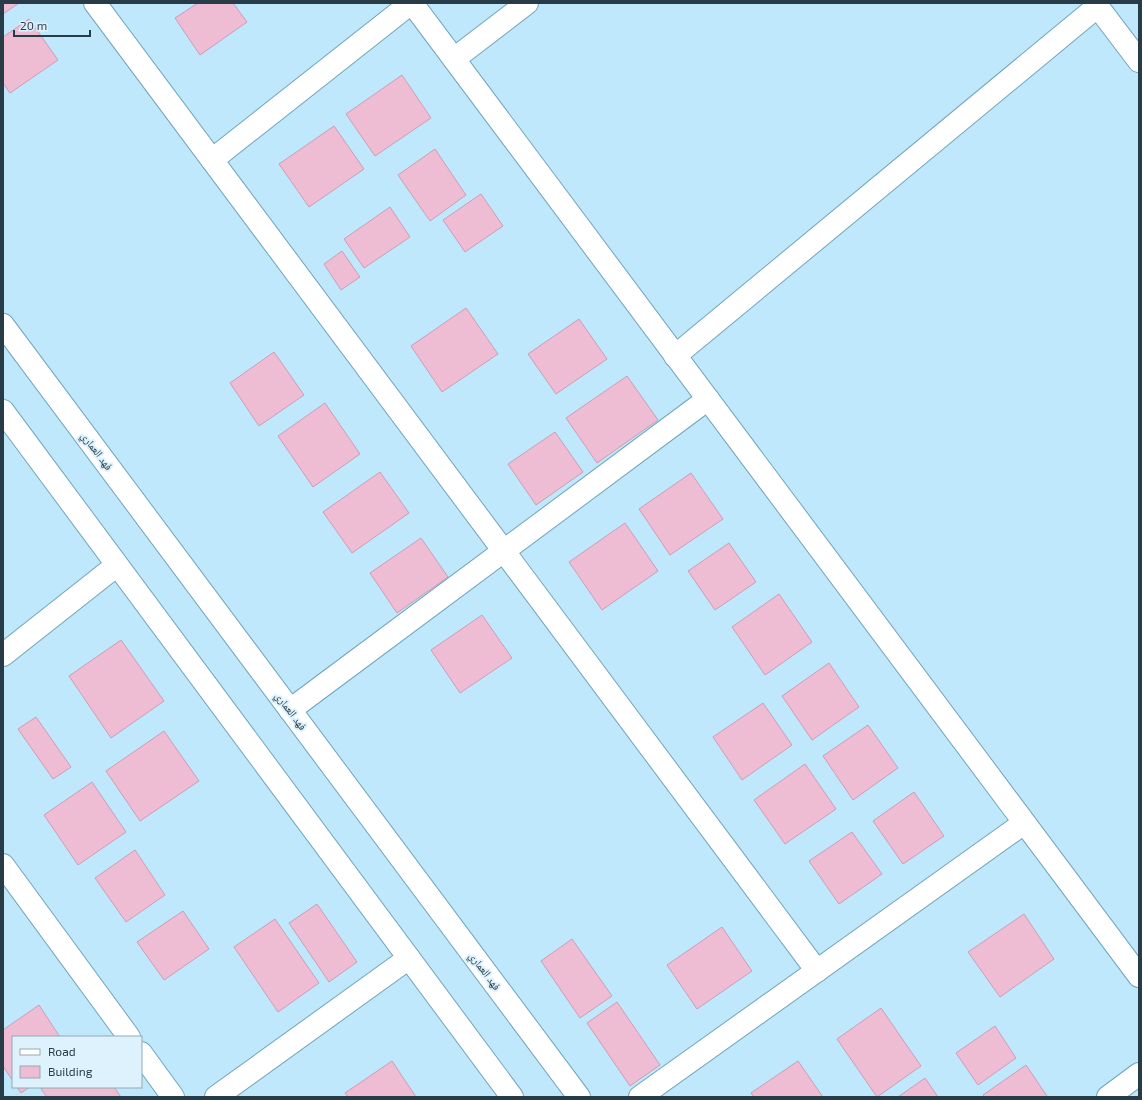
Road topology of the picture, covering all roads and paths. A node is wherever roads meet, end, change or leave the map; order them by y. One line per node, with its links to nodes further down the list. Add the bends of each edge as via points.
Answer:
1 (96, 3): 7 (street)
2 (411, 3): 5 (street); 7 (street)
3 (527, 3): 5 (street)
4 (1096, 5): 6 (street); 9 (street)
5 (454, 59): 9 (street)
6 (1139, 61)
7 (212, 160): 12 (street)
8 (3, 325): 15 (street, فهد العماري)
9 (675, 356): 10 (street)
10 (708, 399): 12 (street); 16 (street)
11 (3, 411): 13 (street)
12 (504, 551): 15 (street); 19 (street)
13 (117, 565): 14 (street); 18 (street)
14 (3, 655)
15 (290, 710): 27 (street, فهد العماري)
16 (1024, 823): 19 (street); 20 (street)
17 (3, 864): 21 (street)
18 (409, 958): 25 (street); 26 (street)
19 (817, 971): 28 (street)
20 (1139, 976)
21 (128, 1036)
22 (142, 1054): 24 (street)
23 (1139, 1074): 29 (street)
24 (173, 1097)
25 (216, 1097)
26 (512, 1097)
27 (579, 1097)
28 (640, 1097)
29 (1108, 1097)

